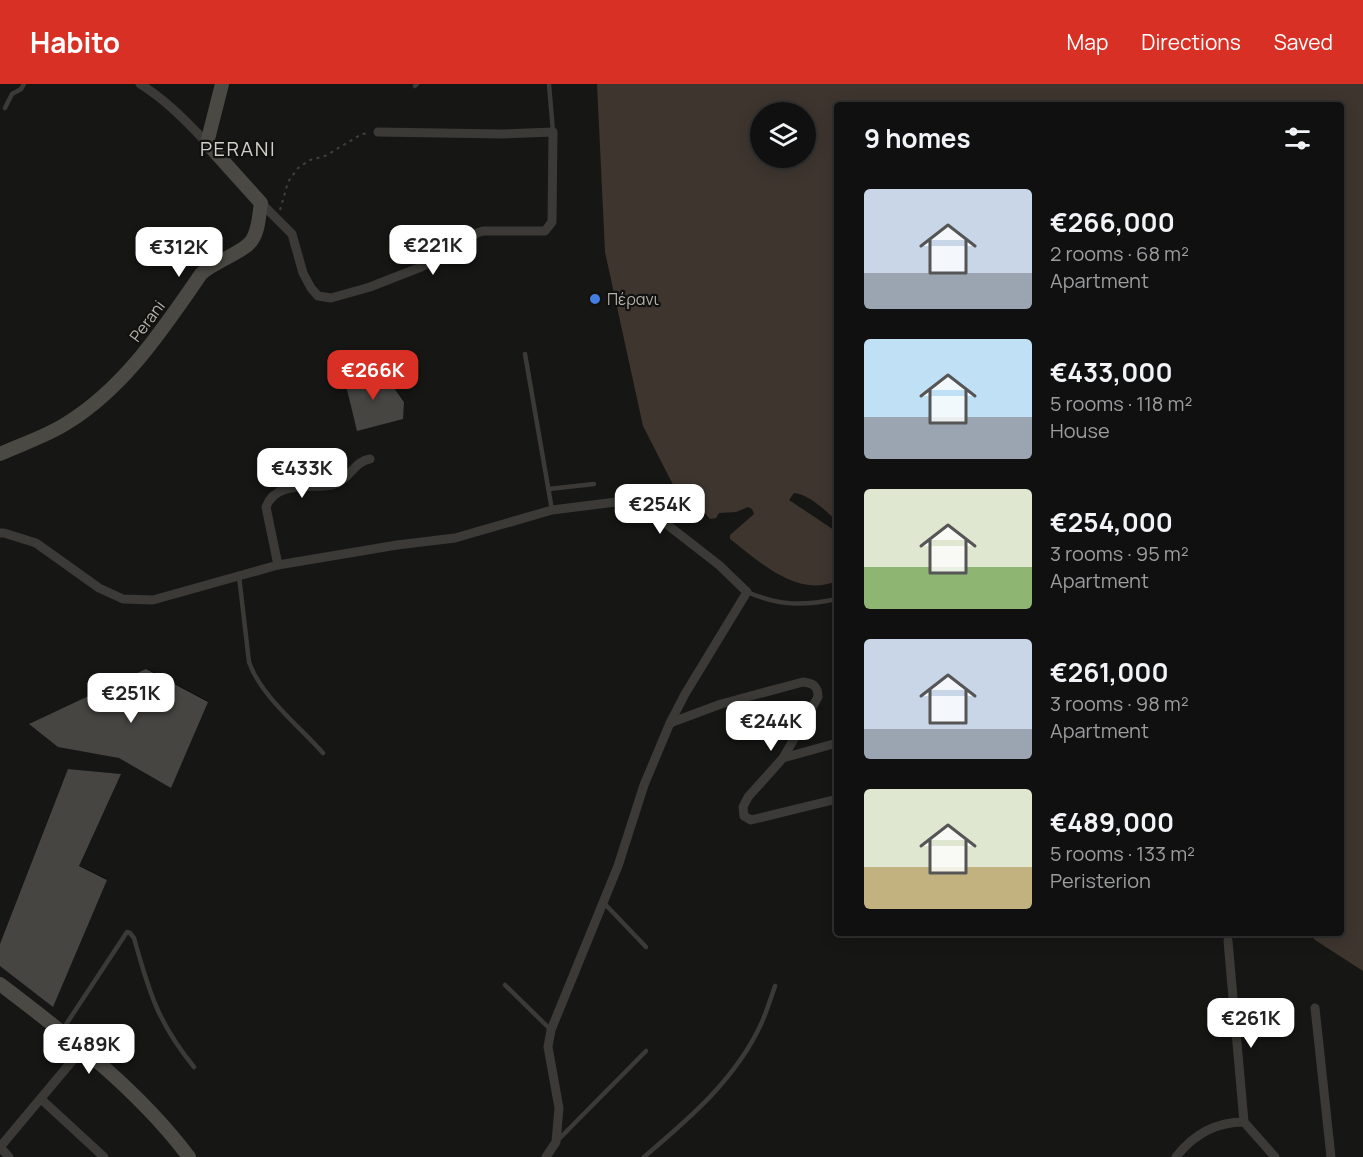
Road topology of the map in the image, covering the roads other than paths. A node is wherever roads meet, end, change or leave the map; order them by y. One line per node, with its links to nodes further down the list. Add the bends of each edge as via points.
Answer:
1 (24, 84): 5 (lane, via 12,94)
2 (140, 84): 8 (street, via 158,95)
3 (222, 84): 8 (street)
4 (549, 84): 7 (lane)
5 (5, 108)
6 (378, 132): 7 (street)
7 (553, 132): 9 (street, via 552,222 545,231 483,231 421,267 331,298 318,296 311,288 291,234)
8 (207, 143): 9 (street)
9 (261, 203): 11 (street, Perani, via 252,240 201,274 154,342 111,389 66,424)
10 (525, 354): 14 (lane)
11 (0, 454)
12 (370, 459): 17 (street, via 339,483 299,486 269,498 266,507)
13 (594, 484): 14 (lane)
14 (549, 489): 15 (lane)
15 (552, 510): 17 (street, via 455,538); 19 (street, via 616,502 647,509)
16 (0, 533): 18 (street, via 36,543 99,588 123,598 153,600)
17 (278, 565): 18 (street)
18 (239, 576): 23 (lane, via 254,676)
19 (747, 592): 20 (lane, via 791,604); 21 (street)
20 (834, 600)
21 (670, 723): 24 (street, via 721,704 812,683 818,689 818,697); 26 (street)
22 (834, 744): 24 (street)
23 (323, 753)
24 (783, 758): 25 (street, via 748,797 744,816 751,820)
25 (834, 800)
26 (603, 902): 28 (lane); 33 (street)
27 (1228, 941): 39 (street)
28 (646, 947)
29 (0, 984): 34 (street)
30 (505, 985): 33 (lane)
31 (775, 987): 46 (lane, via 762,1022 738,1063 694,1115)
32 (1315, 1008): 49 (street)
33 (551, 1030): 40 (street, via 548,1047 560,1108)
34 (62, 1031): 35 (street); 37 (lane, via 127,932 134,938 148,990 165,1028)
35 (83, 1048): 38 (street); 44 (street, via 153,1113)
36 (646, 1051): 40 (lane)
37 (194, 1067)
38 (40, 1099): 41 (street); 43 (street)
39 (1244, 1122): 47 (street, via 1213,1127); 48 (street)
40 (556, 1142): 45 (street)
41 (0, 1147): 42 (street)
42 (9, 1157)
43 (104, 1157)
44 (189, 1157)
45 (546, 1157)
46 (644, 1157)
47 (1176, 1157)
48 (1275, 1157)
49 (1331, 1157)

